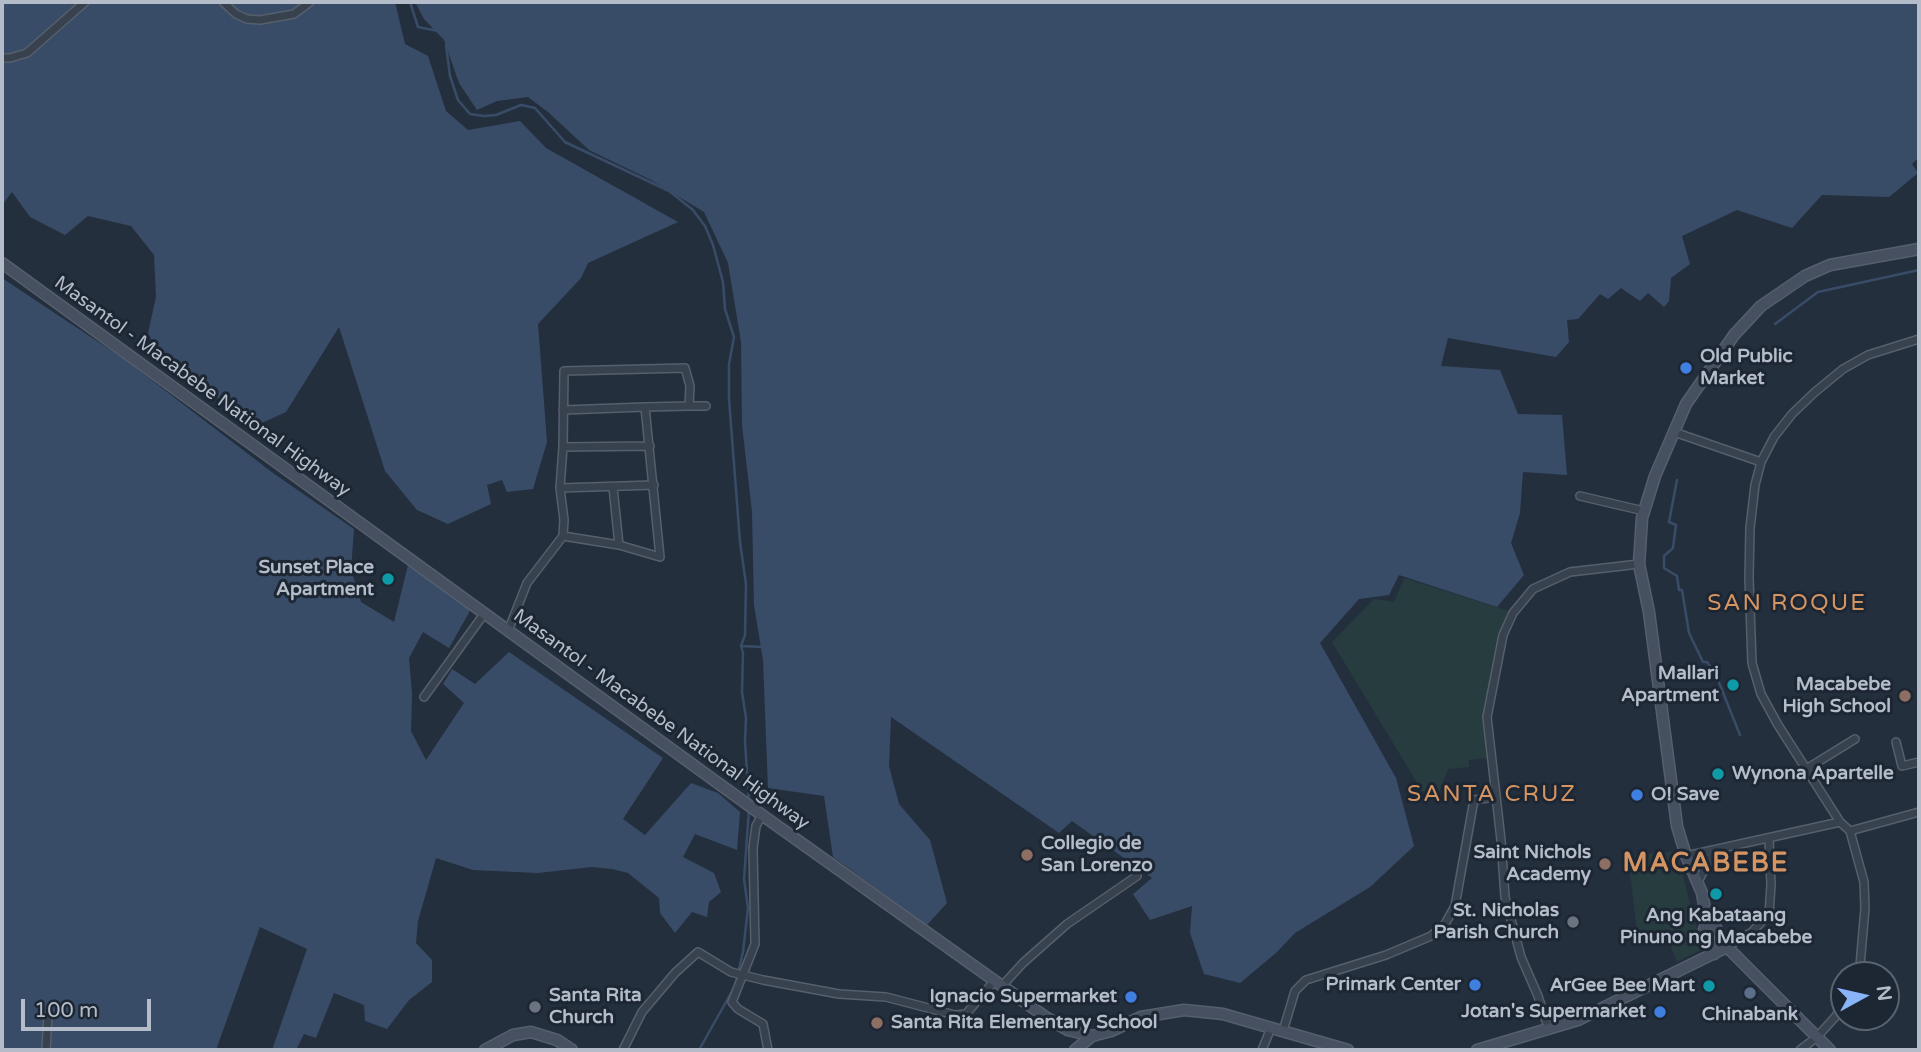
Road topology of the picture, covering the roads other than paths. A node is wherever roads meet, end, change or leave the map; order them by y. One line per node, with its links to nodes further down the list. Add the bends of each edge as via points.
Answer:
1 (85, 2): 4 (street, via 27,53)
2 (223, 2): 3 (street, via 236,14 260,20 294,14)
3 (310, 2)
4 (2, 58)
5 (1919, 249): 12 (main road, via 1830,265 1761,306 1720,354 1686,404)
6 (2, 263): 24 (main road, Masantol - Macabebe National Highway)
7 (1919, 339): 15 (street, via 1868,355 1843,369 1792,414)
8 (689, 405): 9 (street); 10 (street); 11 (street, via 685,368 564,371)
9 (706, 406)
10 (645, 407): 11 (street); 13 (street)
11 (563, 410): 14 (street)
12 (1674, 432): 15 (street); 20 (main road)
13 (650, 446): 14 (street); 16 (street)
14 (563, 447): 18 (street)
15 (1761, 462): 30 (street, via 1750,528 1752,663 1761,694)
16 (654, 485): 17 (street); 22 (street, via 660,557)
17 (613, 487): 18 (street); 22 (street)
18 (560, 488): 21 (street)
19 (1580, 496): 20 (street)
20 (1644, 511): 23 (main road)
21 (563, 536): 22 (street); 25 (street, via 527,583)
22 (619, 545)
23 (1639, 564): 31 (street, via 1570,572 1533,589 1513,613 1503,635 1487,717); 38 (main road, via 1677,826)
24 (484, 614): 25 (main road, Masantol - Macabebe National Highway); 26 (street)
25 (508, 631): 33 (main road, Masantol - Macabebe National Highway)
26 (424, 697)
27 (1855, 739): 30 (street)
28 (1896, 742): 29 (street, via 1902,766)
29 (1919, 762)
30 (1808, 768): 34 (street)
31 (1495, 797): 50 (street, via 1505,897 1521,957); 51 (street, via 1474,800 1455,906 1445,924 1432,936 1386,955 1306,980 1295,991)
32 (1919, 812): 35 (street)
33 (760, 814): 45 (street, via 752,848 755,944); 46 (main road, Masantol - Macabebe National Highway)
34 (1840, 822): 35 (street); 36 (street)
35 (1850, 831): 44 (street, via 1864,882)
36 (1769, 839): 37 (street); 42 (street, via 1769,914 1752,932)
37 (1714, 850): 38 (street); 40 (street)
38 (1686, 856): 40 (main road)
39 (1137, 876): 46 (street, via 1067,924)
40 (1698, 882): 41 (main road)
41 (1707, 920): 42 (main road); 43 (main road, via 1704,930)
42 (1727, 947): 43 (main road); 53 (main road)
43 (1714, 954): 50 (main road)
44 (1860, 961)
45 (738, 973): 46 (street, via 839,994 886,997 955,1015 966,1014); 57 (street, via 698,952 642,1012); 58 (street, via 733,1002 763,1024)
46 (998, 983): 52 (main road, Masantol - Macabebe National Highway, via 1069,1030)
47 (48, 1015): 54 (street)
48 (1830, 1023): 53 (street)
49 (1271, 1028): 51 (main road); 52 (main road, via 1223,1014 1184,1010 1141,1017); 60 (street)
50 (1549, 1030): 62 (main road)
51 (1283, 1031): 61 (main road)
52 (1092, 1036): 59 (main road)
53 (1817, 1037): 63 (street); 64 (main road)
54 (46, 1050)
55 (485, 1050): 56 (main road, via 513,1035 531,1032)
56 (572, 1050)
57 (623, 1050)
58 (768, 1050)
59 (1075, 1050)
60 (1262, 1050)
61 (1348, 1050)
62 (1477, 1050)
63 (1800, 1050)
64 (1830, 1050)

